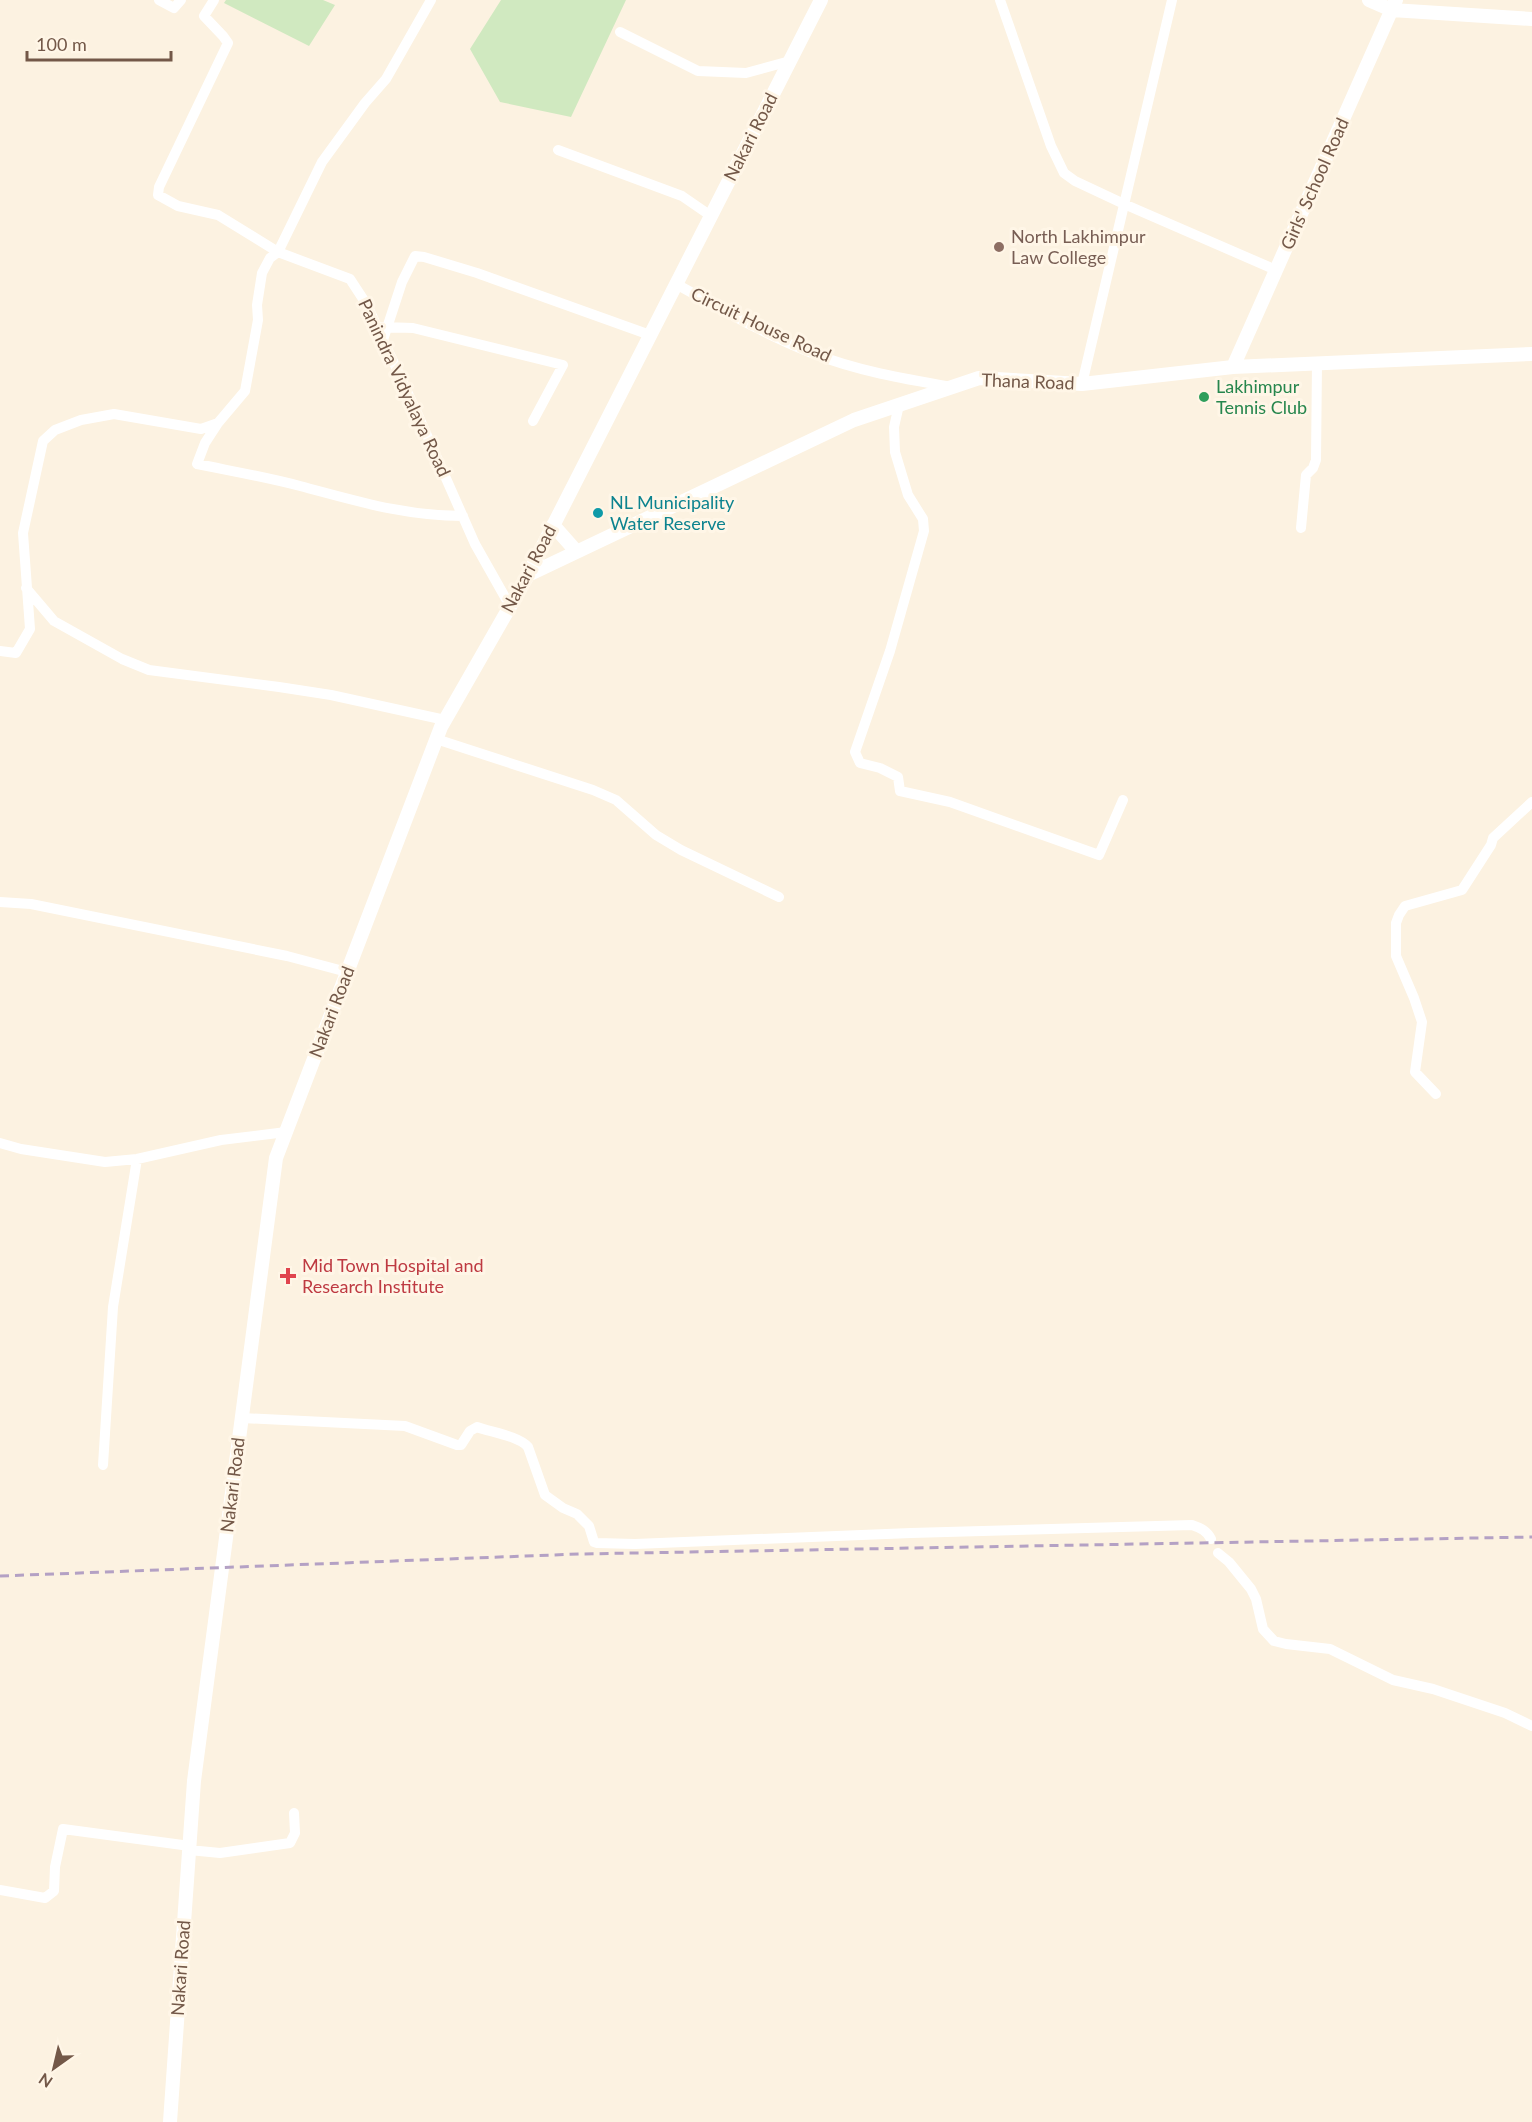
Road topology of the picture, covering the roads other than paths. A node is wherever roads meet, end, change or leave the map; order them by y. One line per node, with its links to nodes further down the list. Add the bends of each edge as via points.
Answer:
1 (159, 0): 2 (street, via 174,8)
2 (181, 0)
3 (213, 0): 16 (street, Panindra Vidyalaya Road, via 204,16 228,43 158,195 178,206 218,215)
4 (431, 0): 16 (street, via 386,79 322,162)
5 (1000, 0): 14 (street, via 1064,173)
6 (1172, 0): 14 (street)
7 (1369, 0): 9 (street)
8 (816, 3): 12 (street, Nakari Road)
9 (1394, 5): 10 (street); 17 (street, Girls' School Road)
10 (1532, 19)
11 (620, 32): 12 (street, via 698,71 746,73)
12 (790, 61): 15 (street, Nakari Road)
13 (558, 150): 15 (street, via 682,196)
14 (1124, 204): 17 (street); 24 (street)
15 (711, 216): 18 (street, Nakari Road)
16 (278, 252): 19 (street, Panindra Vidyalaya Road, via 350,279); 28 (street, via 262,273 258,320 244,391)
17 (1276, 270): 23 (street, Girls' School Road)
18 (676, 284): 20 (street, Nakari Road); 25 (street, Circuit House Road, via 813,354 889,376)
19 (382, 327): 20 (street, via 415,256 477,273); 27 (street, via 413,328 563,365); 29 (street, Panindra Vidyalaya Road, via 383,340)
20 (650, 335): 30 (street, Nakari Road)
21 (1532, 354): 22 (street, Thana Road)
22 (1317, 363): 23 (street, Thana Road); 31 (street, via 1316,460 1306,476)
23 (1233, 367): 24 (street, Thana Road)
24 (1082, 384): 25 (street, Thana Road, via 979,378)
25 (952, 387): 26 (street, Thana Road)
26 (899, 405): 32 (street, Thana Road, via 854,420); 39 (street, via 894,428 895,452 909,495 923,519 924,531 890,651 855,752 860,763 898,777 900,791 950,802 1098,855)
27 (533, 422)
28 (218, 423): 29 (street, via 204,443 197,464 373,507); 34 (street, via 201,429 114,414 55,430 43,441 23,533)
29 (463, 516): 35 (street, Panindra Vidyalaya Road)
30 (553, 525): 32 (street); 33 (street, Nakari Road)
31 (1301, 528)
32 (576, 551): 33 (street, Thana Road)
33 (528, 574): 35 (street, Nakari Road)
34 (26, 588): 36 (street, via 30,629 16,653); 37 (street, via 54,621 149,670 310,692)
35 (510, 606): 37 (street, Nakari Road)
36 (0, 651)
37 (445, 720): 38 (street, Nakari Road)
38 (436, 739): 41 (street, via 616,800 656,835 681,850); 43 (street, Nakari Road)
39 (1123, 800)
40 (1532, 802): 44 (street, via 1493,838 1462,890 1405,906 1396,923 1396,956 1422,1022 1415,1072)
41 (779, 897)
42 (0, 902): 43 (street, via 31,904 287,956)
43 (347, 972): 45 (street, Nakari Road)
44 (1436, 1094)
45 (286, 1132): 47 (street, via 221,1140); 48 (street, Nakari Road, via 276,1158)
46 (0, 1143): 47 (street, via 105,1162)
47 (137, 1159): 49 (street, via 113,1307)
48 (242, 1418): 50 (street, via 405,1426 457,1445 477,1427 524,1442 545,1495 577,1514 589,1526 597,1543 1192,1525); 54 (street, Nakari Road, via 194,1781)
49 (103, 1465)
50 (1211, 1539)
51 (1218, 1553): 52 (street, via 1251,1589 1263,1629 1274,1641 1330,1649 1393,1680 1433,1689)
52 (1532, 1726)
53 (294, 1813): 54 (street, via 295,1833 290,1843 220,1853)
54 (189, 1848): 55 (street, via 63,1829 54,1891 45,1898); 56 (street, Nakari Road)
55 (0, 1890)
56 (170, 2122)

